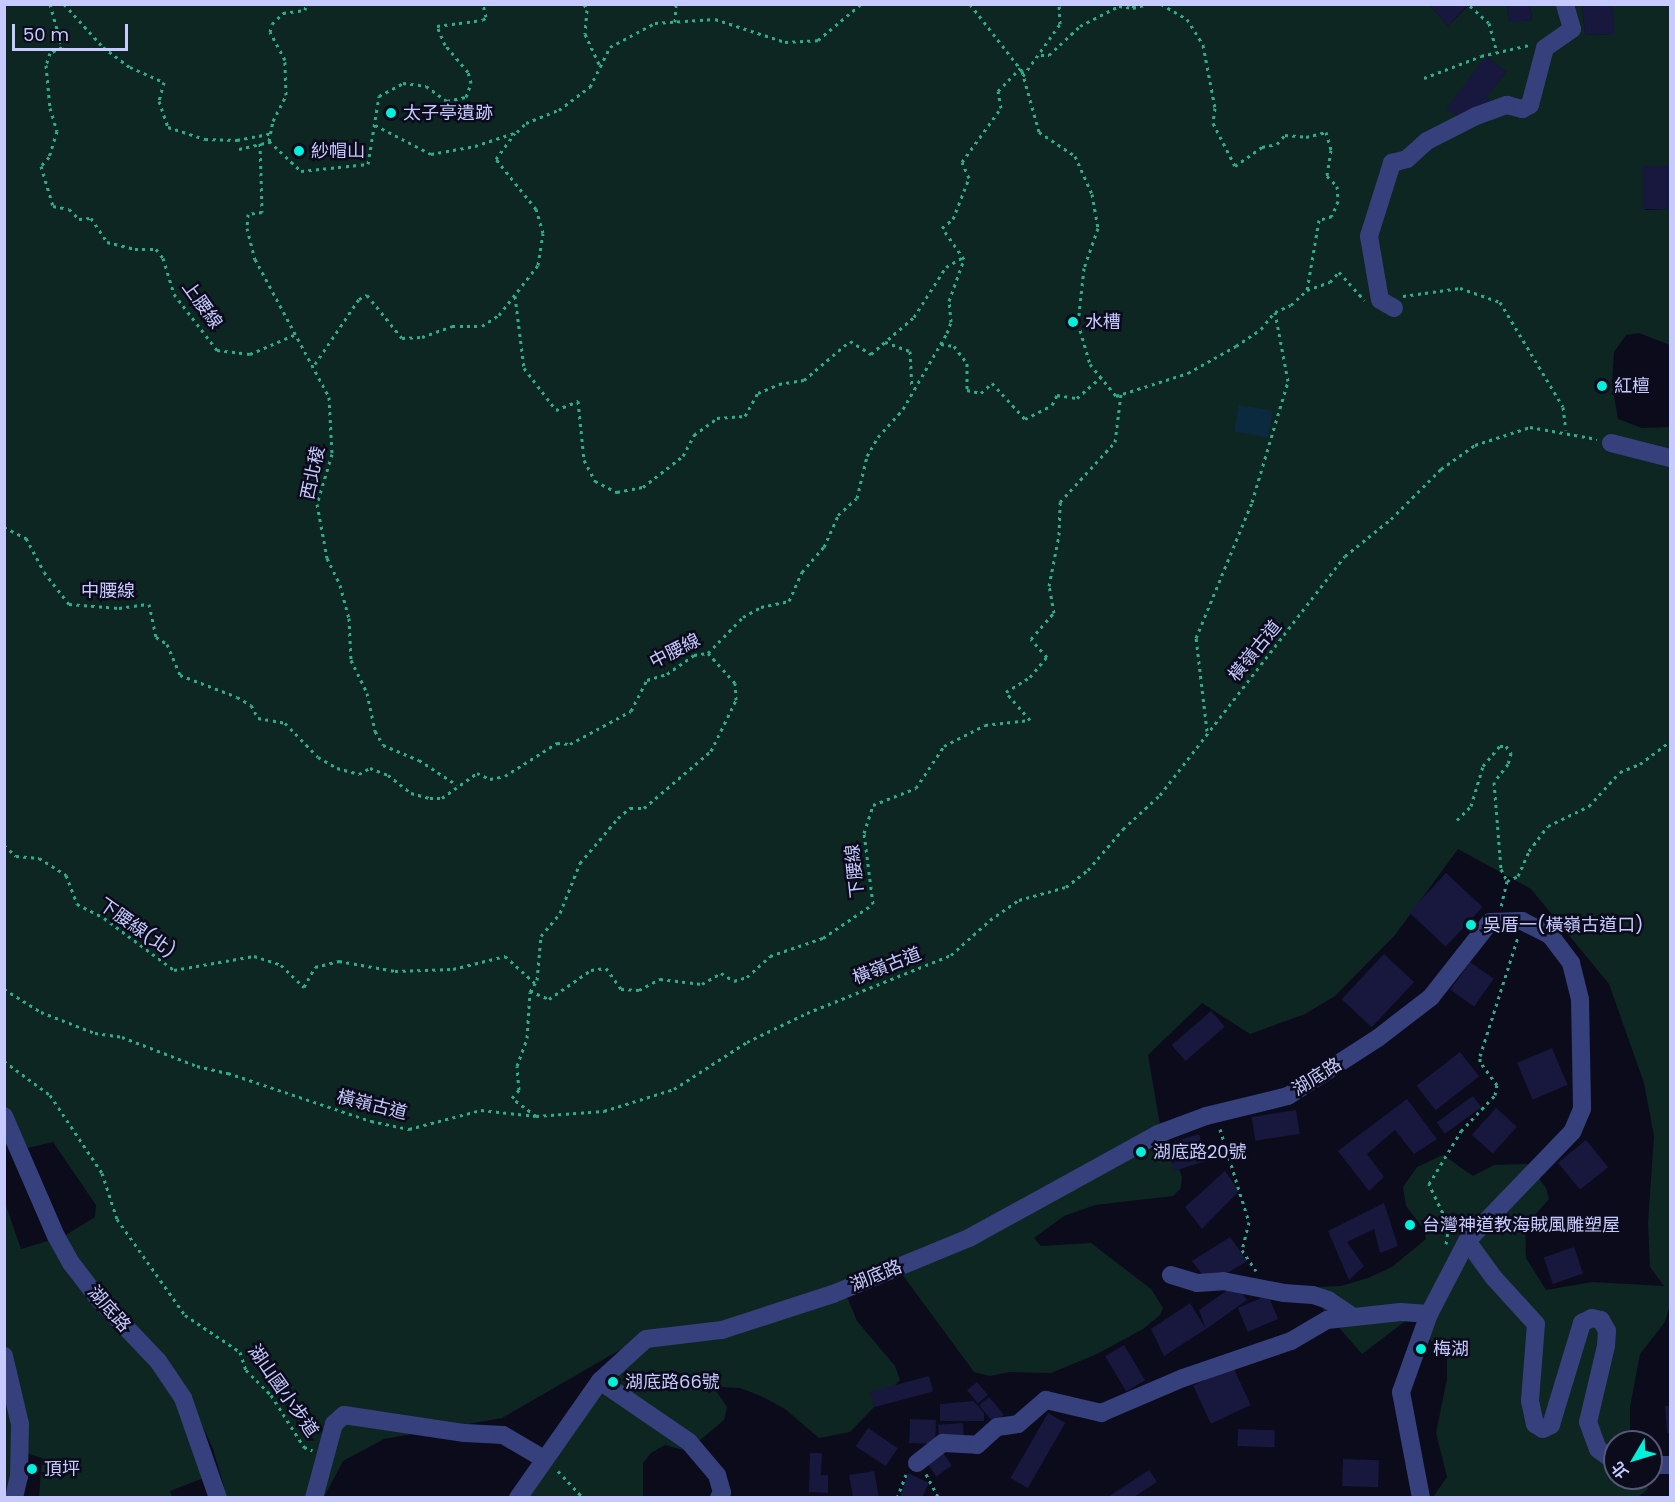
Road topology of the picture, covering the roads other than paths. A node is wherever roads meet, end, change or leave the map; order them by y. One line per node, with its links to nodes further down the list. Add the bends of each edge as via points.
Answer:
1 (1565, 4): 2 (street, via 1572,29 1545,48 1530,105 1522,109 1507,105 1476,116 1427,141 1407,159 1392,163 1369,236)
2 (1387, 304)
3 (1611, 443): 4 (street)
4 (1671, 458)
5 (4, 1116): 16 (street, 湖底路, via 71,1263 98,1298 159,1361 183,1398)
6 (1467, 1241): 8 (street); 11 (street, 湖底路, via 1572,1132 1582,1109 1580,1000 1571,963 1550,935 1522,921 1499,919 1479,934 1431,996 1378,1038 1288,1096 1206,1116 1158,1134 969,1238 833,1294 722,1330 646,1339); 12 (street, via 1536,1324 1530,1401 1535,1424 1543,1429 1551,1425 1582,1323 1592,1318 1601,1320 1607,1331 1588,1422)
7 (1171, 1275): 9 (street, via 1197,1283 1223,1281 1328,1300)
8 (1429, 1314): 9 (street, via 1401,1312); 20 (street, via 1401,1392)
9 (1353, 1317): 14 (street, via 1327,1320 1291,1341 1183,1378 1101,1413 1046,1400 1018,1424 997,1428 977,1445 943,1443)
10 (4, 1356): 15 (street, via 20,1424 19,1476)
11 (600, 1381): 13 (street, 湖底路); 19 (street, via 689,1442 717,1475 722,1492)
12 (1603, 1453)
13 (544, 1459): 17 (street, via 502,1434 465,1433 344,1415 334,1424); 18 (street, 湖底路)
14 (917, 1463)
15 (14, 1497)
16 (218, 1497)
17 (314, 1497)
18 (518, 1497)
19 (719, 1497)
20 (1421, 1497)

